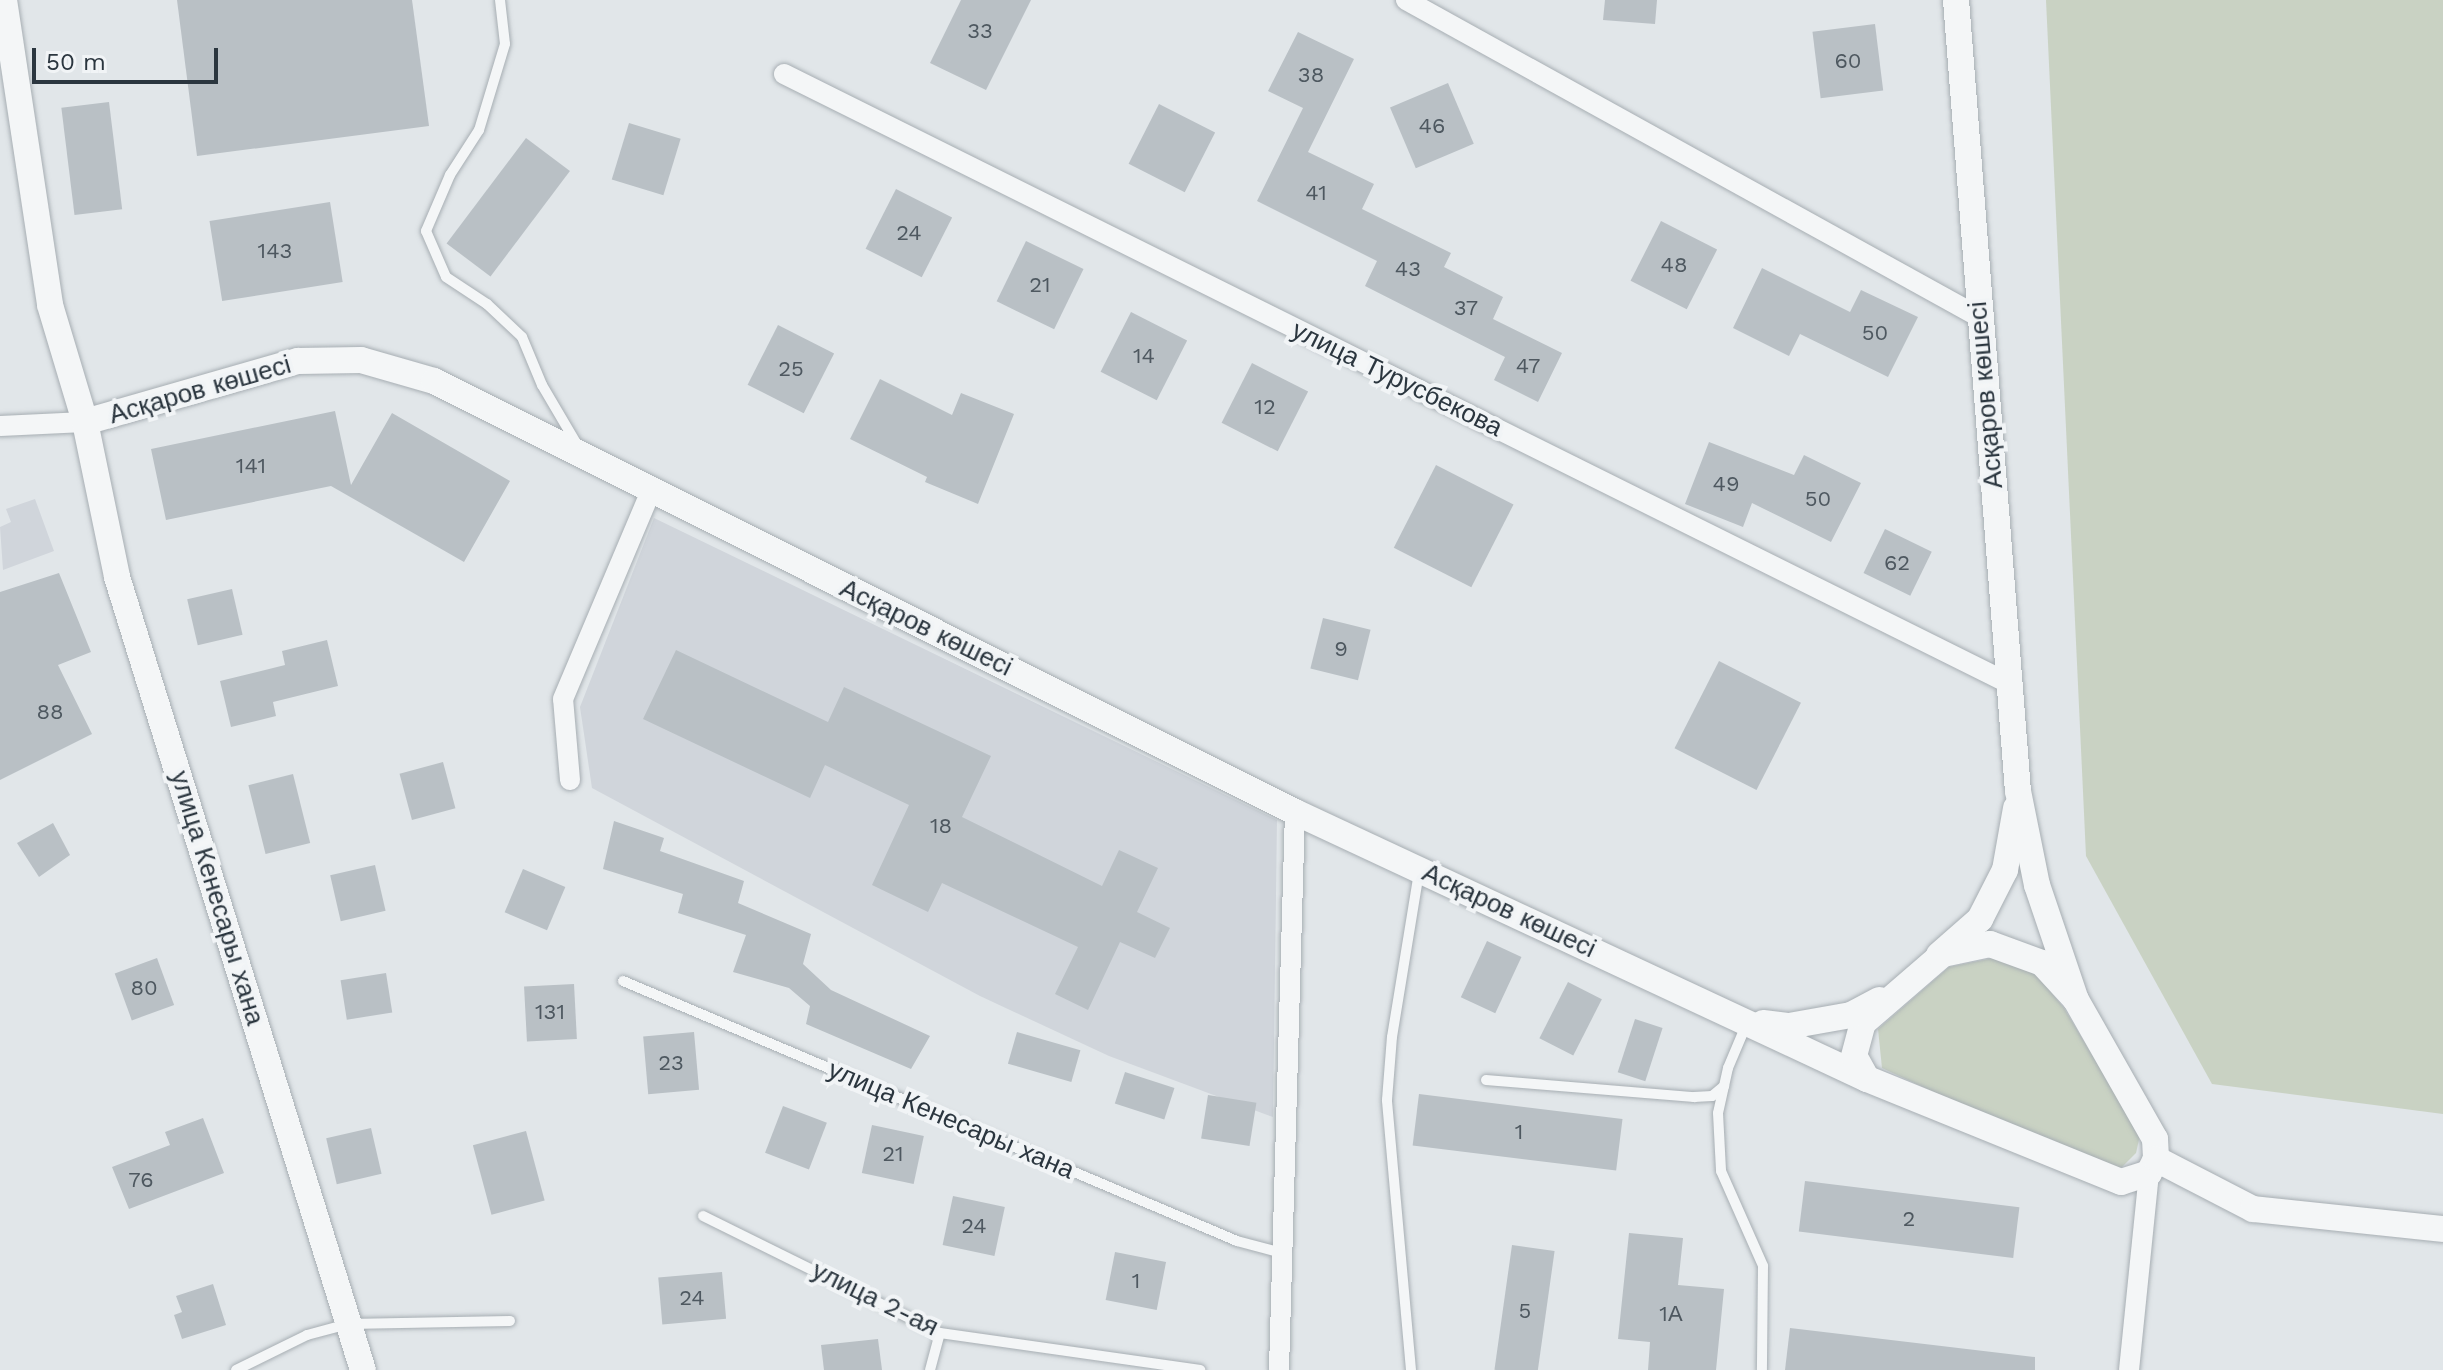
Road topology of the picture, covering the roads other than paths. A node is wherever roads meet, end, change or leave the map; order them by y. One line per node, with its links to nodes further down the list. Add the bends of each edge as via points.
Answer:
1 (4, 0): 7 (street, via 50,305)
2 (500, 0): 9 (lane, via 505,44 479,130 450,175 426,231 446,277 487,304 522,337 542,385)
3 (1406, 0): 6 (street)
4 (1956, 0): 6 (street, Асқаров көшесі)
5 (784, 74): 11 (street, улица Турусбекова)
6 (1979, 317): 11 (street, Асқаров көшесі)
7 (85, 422): 8 (street); 9 (street, Асқаров көшесі, via 298,361 361,360 434,381); 28 (street, улица Кенесары хана, via 117,577)
8 (0, 426)
9 (583, 455): 10 (street, Асқаров көшесі)
10 (651, 491): 12 (street, via 563,699); 14 (street, Асқаров көшесі)
11 (2010, 684): 13 (street, Асқаров көшесі)
12 (570, 780)
13 (2018, 791): 17 (street, via 2005,870 1980,919); 18 (street, via 2037,885)
14 (1295, 812): 15 (street, Асқаров көшесі); 26 (street)
15 (1420, 869): 19 (street, Асқаров көшесі); 35 (lane, via 1387,1100)
16 (623, 981): 26 (lane, улица Кенесары хана, via 1237,1241)
17 (1897, 991): 18 (street, via 1943,954 1990,944 2042,963); 19 (street, via 1851,1015 1789,1026); 20 (street, via 1863,1023 1854,1056)
18 (2076, 1000): 23 (street, via 2155,1139)
19 (1748, 1021): 20 (street, Асқаров көшесі); 22 (lane)
20 (1867, 1079): 23 (street, Асқаров көшесі, via 2121,1182)
21 (1486, 1080): 22 (lane, via 1694,1097 1712,1096)
22 (1724, 1086): 36 (lane, via 1718,1113 1721,1171 1763,1266)
23 (2153, 1166): 25 (street, via 2253,1209); 37 (street)
24 (703, 1216): 29 (lane, улица 2-ая)
25 (2443, 1229)
26 (1282, 1253): 34 (street)
27 (510, 1321): 28 (lane)
28 (348, 1324): 30 (lane, via 307,1335); 31 (street, улица Кенесары хана)
29 (940, 1333): 32 (lane); 33 (lane, улица 2-ая)
30 (236, 1370)
31 (363, 1370)
32 (930, 1370)
33 (1200, 1370)
34 (1279, 1370)
35 (1411, 1370)
36 (1762, 1370)
37 (2129, 1370)

